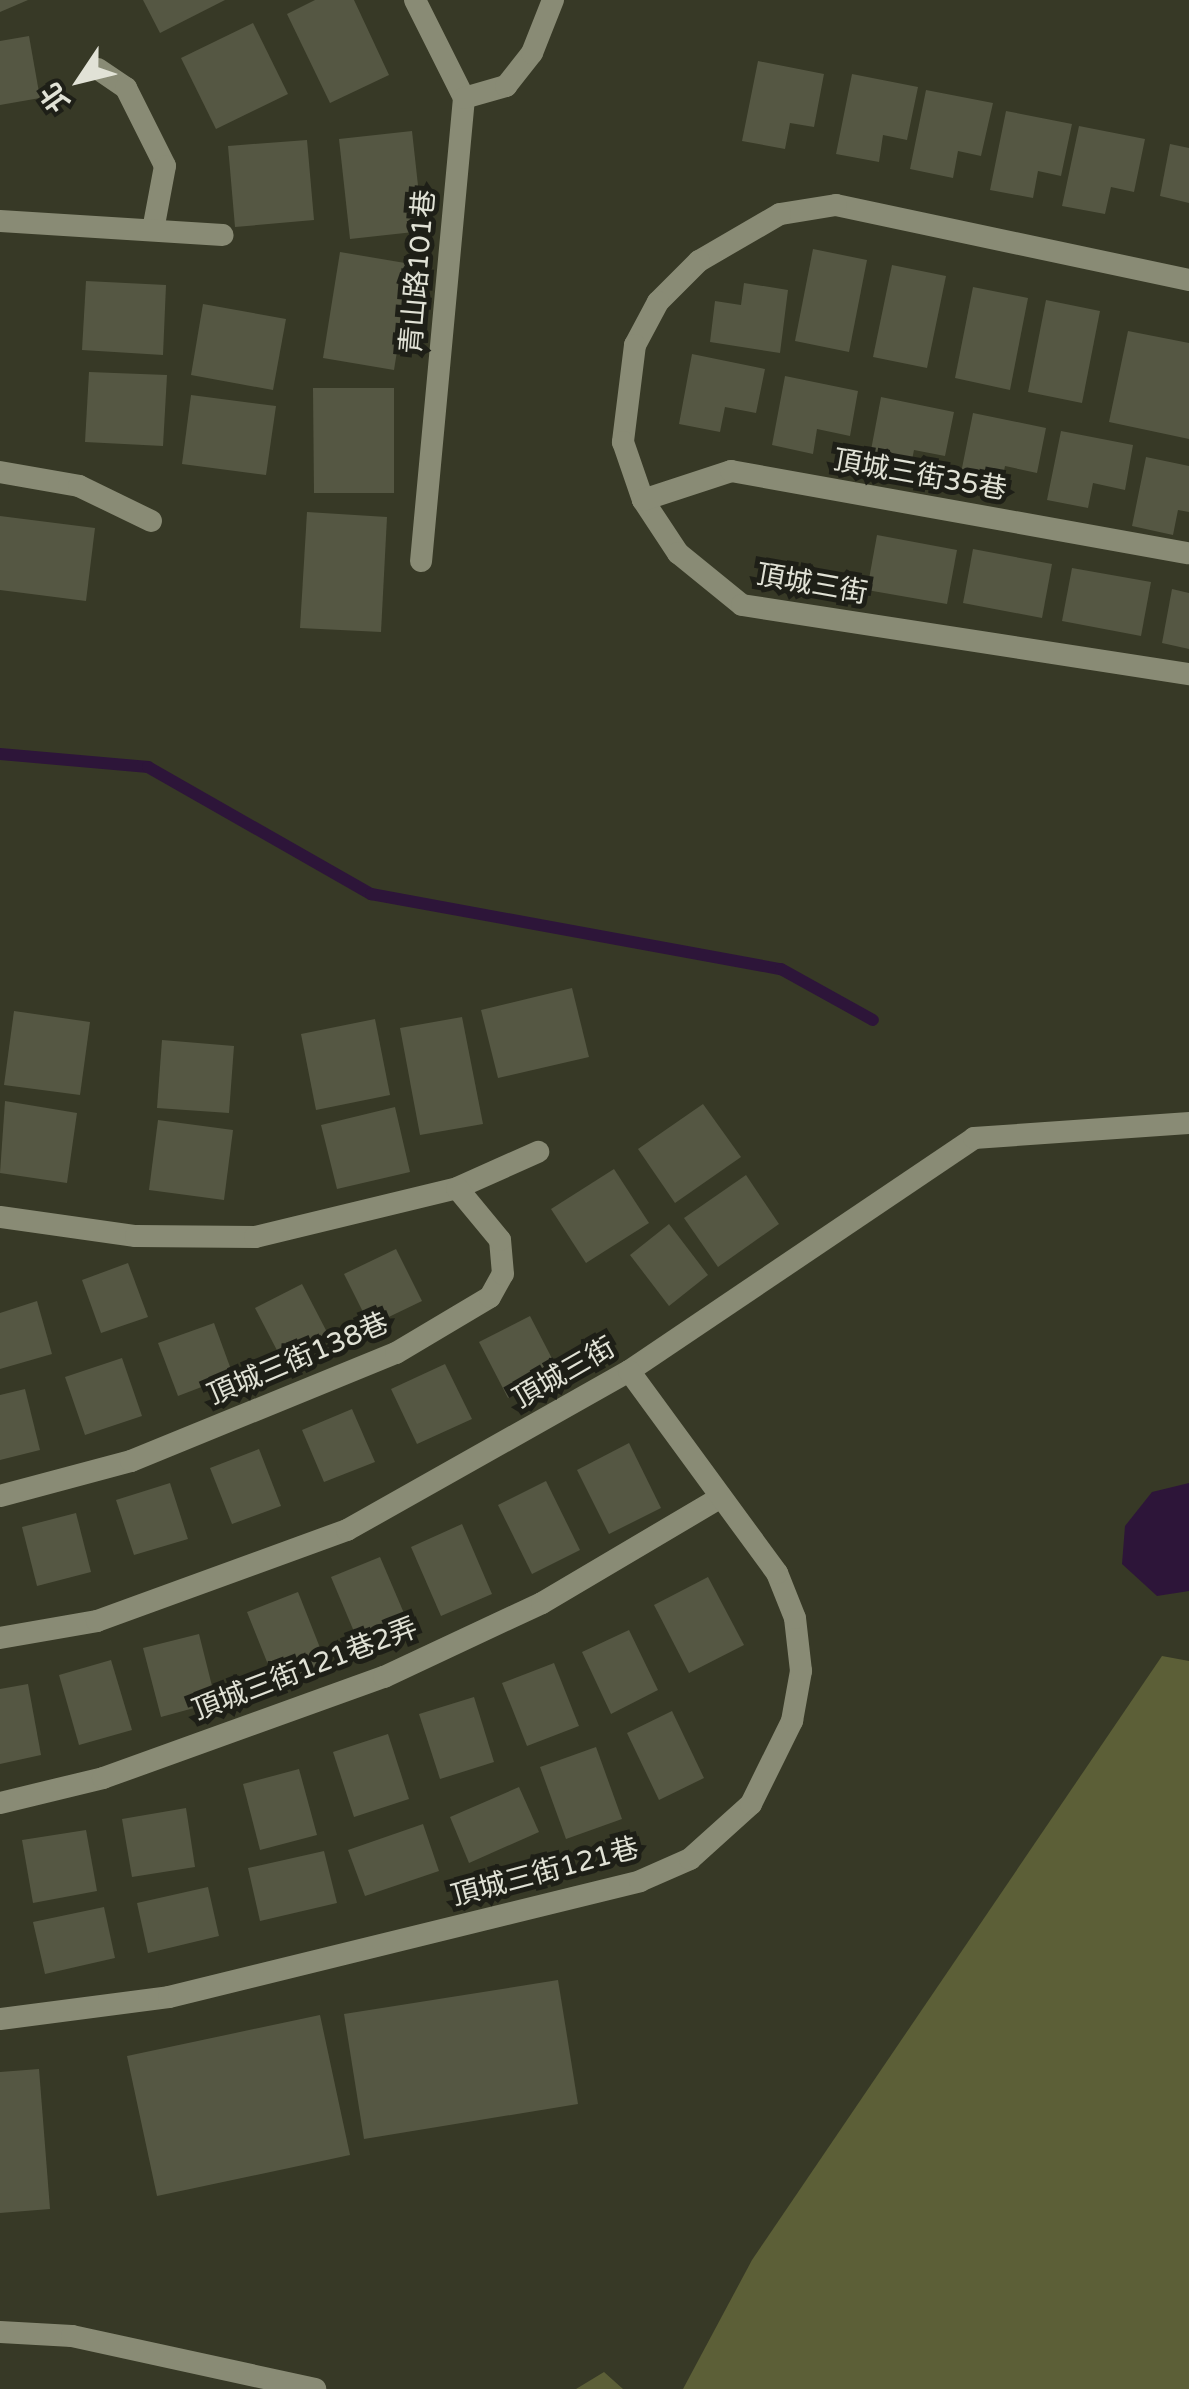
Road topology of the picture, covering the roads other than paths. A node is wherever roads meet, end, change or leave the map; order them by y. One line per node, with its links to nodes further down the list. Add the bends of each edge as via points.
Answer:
1 (415, 0): 4 (lane)
2 (553, 0): 4 (lane, via 532,53 506,86)
3 (98, 68): 6 (lane, via 126,88 164,166)
4 (464, 98): 13 (lane, 青山路101巷)
5 (0, 221): 6 (lane)
6 (153, 230): 7 (lane)
7 (223, 235)
8 (1189, 280): 10 (lane, 頂城三街, via 836,205 780,214 698,261 658,302 635,345 623,442)
9 (0, 472): 11 (lane, via 78,486)
10 (643, 500): 12 (lane, 頂城三街35巷, via 731,471); 14 (lane, 頂城三街, via 678,554 742,605)
11 (151, 521)
12 (1189, 553)
13 (421, 561)
14 (1189, 674)
15 (1189, 1124): 19 (lane, 頂城三街, via 974,1138)
16 (538, 1152): 17 (lane)
17 (457, 1188): 18 (lane, via 255,1237 136,1236); 20 (lane, 頂城三街138巷, via 500,1240 503,1274 490,1297 396,1353 131,1461)
18 (0, 1217)
19 (630, 1371): 21 (lane, 頂城三街121巷); 22 (lane, 頂城三街, via 347,1530 97,1621)
20 (0, 1496)
21 (721, 1497): 23 (lane, 頂城三街121巷2弄, via 542,1603 384,1677 103,1778); 24 (lane, 頂城三街121巷, via 776,1573 795,1618 801,1670 780,1759 751,1804 690,1860 640,1881 169,1997)
22 (0, 1638)
23 (0, 1802)
24 (0, 2019)
25 (0, 2332): 26 (lane, via 72,2336)
26 (315, 2389)

